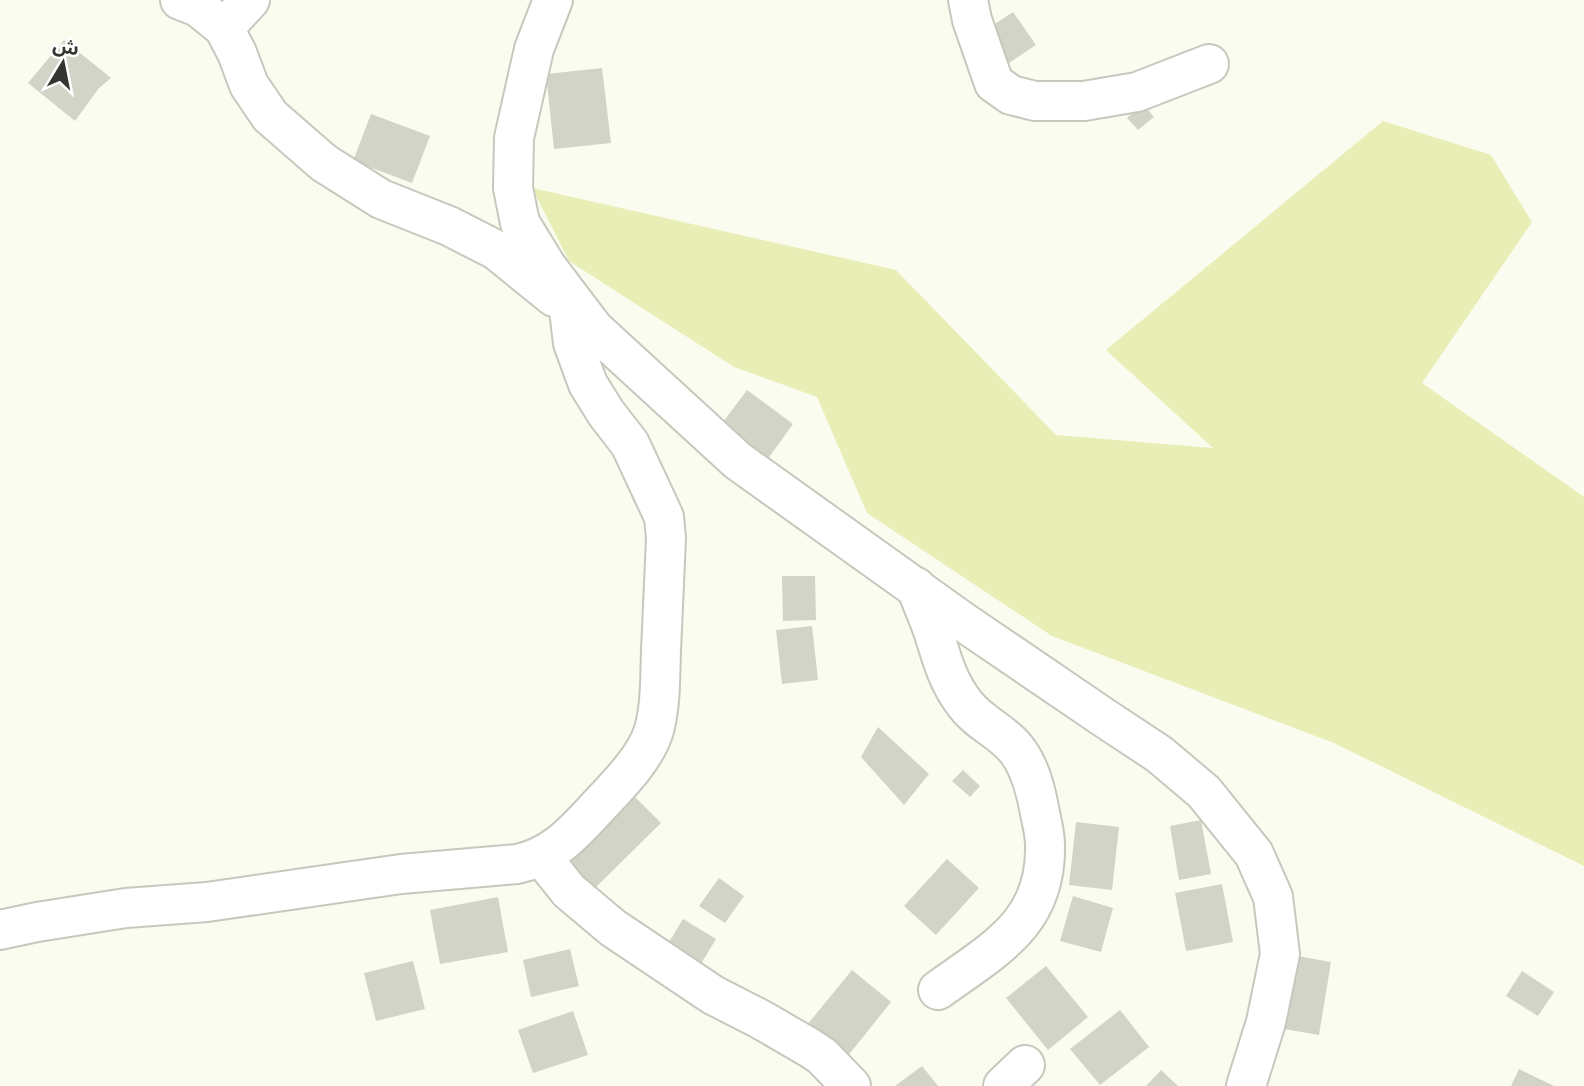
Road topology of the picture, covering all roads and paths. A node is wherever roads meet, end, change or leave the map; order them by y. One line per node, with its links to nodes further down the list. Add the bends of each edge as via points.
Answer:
1 (180, 0): 5 (street, via 198,7)
2 (250, 0): 5 (street)
3 (553, 0): 7 (street, via 534,49 513,138 513,188 520,223)
4 (968, 0): 6 (street, via 994,83 1011,95 1034,101 1084,101 1137,92)
5 (224, 28): 7 (street, via 248,85 270,116 324,163 381,199 496,250)
6 (1209, 64)
7 (581, 319): 8 (street, via 738,461); 9 (street, via 573,343 588,384 630,444 664,517 659,698 654,731 627,774 583,824)
8 (916, 587): 11 (street, via 944,670 964,704 1002,734 1027,764 1045,842 1043,878 1030,913 1012,934); 13 (street, via 1159,754 1204,792 1254,854 1273,897 1280,954)
9 (541, 856): 10 (street, via 517,864 126,908); 12 (street, via 569,891 612,928 713,995 810,1048)
10 (0, 930)
11 (938, 990)
12 (851, 1086)
13 (1246, 1086)

